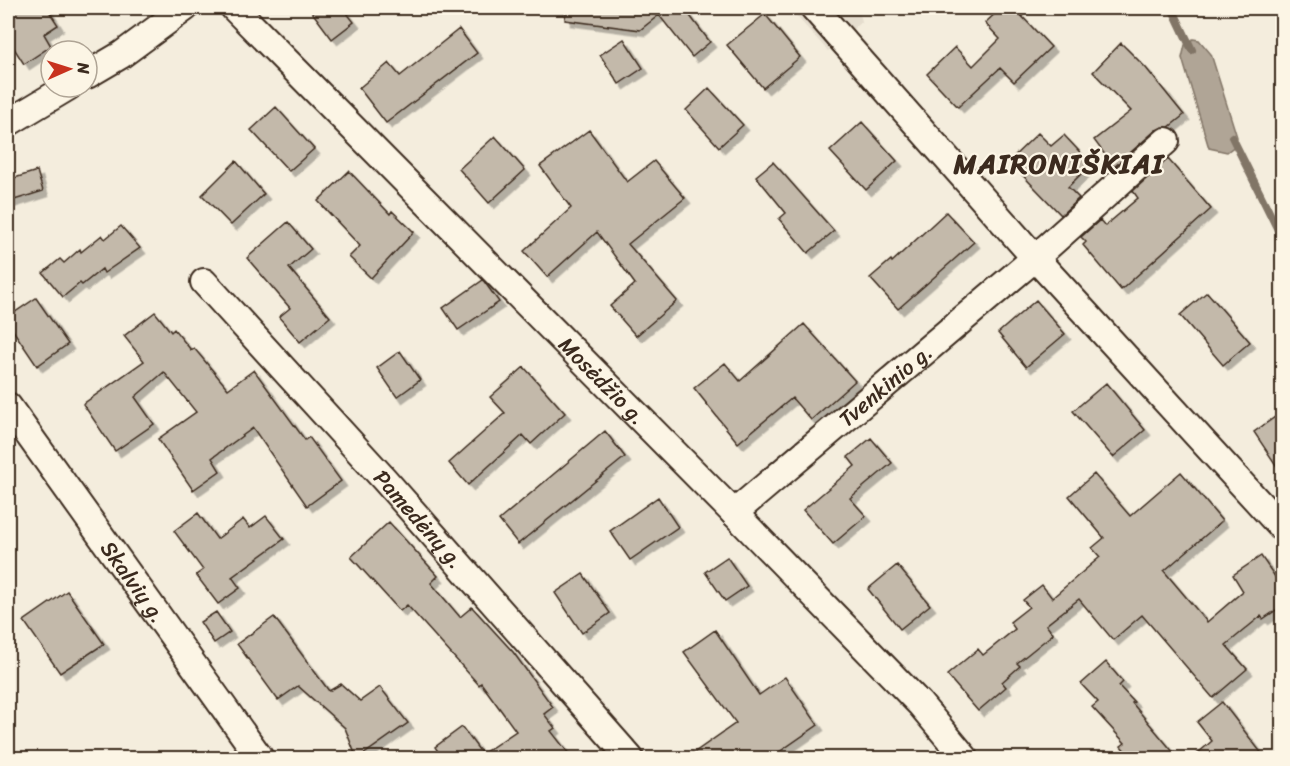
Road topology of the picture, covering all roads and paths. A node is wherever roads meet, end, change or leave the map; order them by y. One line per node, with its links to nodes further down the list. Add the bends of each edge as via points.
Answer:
1 (185, 8): 4 (street)
2 (234, 8): 11 (street, Mosėdžio g.)
3 (813, 8): 8 (street)
4 (99, 68)
5 (48, 99): 6 (street)
6 (8, 123)
7 (1166, 141): 8 (street, Tvenkinio g.)
8 (1035, 258): 11 (street, Tvenkinio g.); 12 (street)
9 (204, 282): 14 (street, Pamedėnų g., via 384,479)
10 (8, 406): 13 (street, Skalvių g.)
11 (734, 513): 15 (street, Mosėdžio g., via 920,705)
12 (1282, 528)
13 (260, 759)
14 (630, 759)
15 (965, 759)

